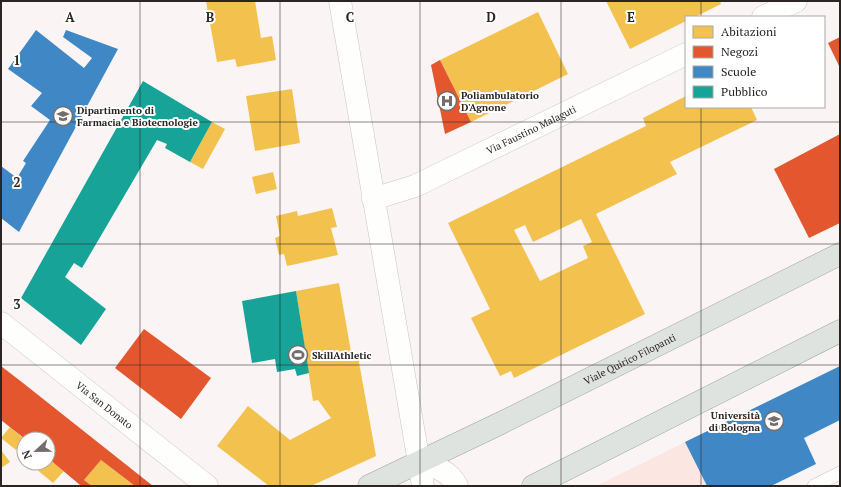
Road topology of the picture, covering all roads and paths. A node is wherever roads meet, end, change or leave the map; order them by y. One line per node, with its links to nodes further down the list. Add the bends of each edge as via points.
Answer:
1 (340, 1): 5 (street)
2 (796, 1): 3 (street)
3 (765, 16)
4 (685, 54): 5 (street, Via Faustino Malaguti, via 415,186)
5 (373, 199): 9 (street)
6 (840, 254): 9 (main road, Viale Quirico Filopanti)
7 (1, 323): 11 (street, Via San Donato)
8 (840, 331): 15 (main road)
9 (418, 462): 12 (main road, Viale Quirico Filopanti); 13 (street); 14 (street, via 447,473)
10 (840, 473): 16 (lane)
11 (208, 486)
12 (369, 486)
13 (423, 486)
14 (457, 486)
15 (533, 486)
16 (814, 486)

